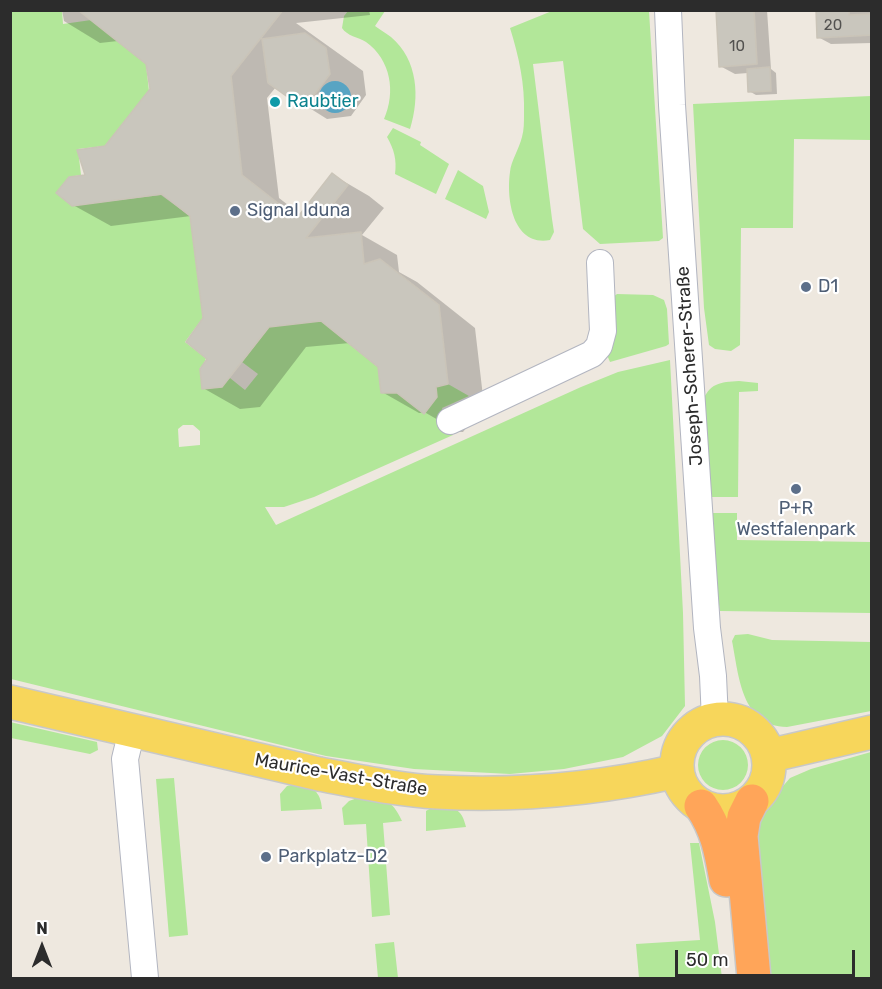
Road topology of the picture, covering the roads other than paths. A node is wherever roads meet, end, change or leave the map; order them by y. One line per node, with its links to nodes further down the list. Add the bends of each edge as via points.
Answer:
1 (668, 10): 5 (street, Joseph-Scherer-Straße)
2 (600, 263): 3 (street, via 603,331 592,354)
3 (450, 421)
4 (10, 702): 6 (main road, Maurice-Vast-Straße)
5 (715, 720): 8 (main road, via 733,721 752,730); 9 (main road, via 688,735 677,757)
6 (132, 730): 9 (main road, Maurice-Vast-Straße, via 319,774 436,792 576,788); 12 (street, via 125,759)
7 (872, 732): 8 (main road)
8 (768, 756): 10 (main road, via 768,774)
9 (677, 771): 11 (main road, via 684,790)
10 (752, 801): 11 (main road, via 731,811); 14 (highway, via 741,836)
11 (701, 806): 13 (highway, via 718,837)
12 (145, 978)
13 (739, 978)
14 (754, 978)

